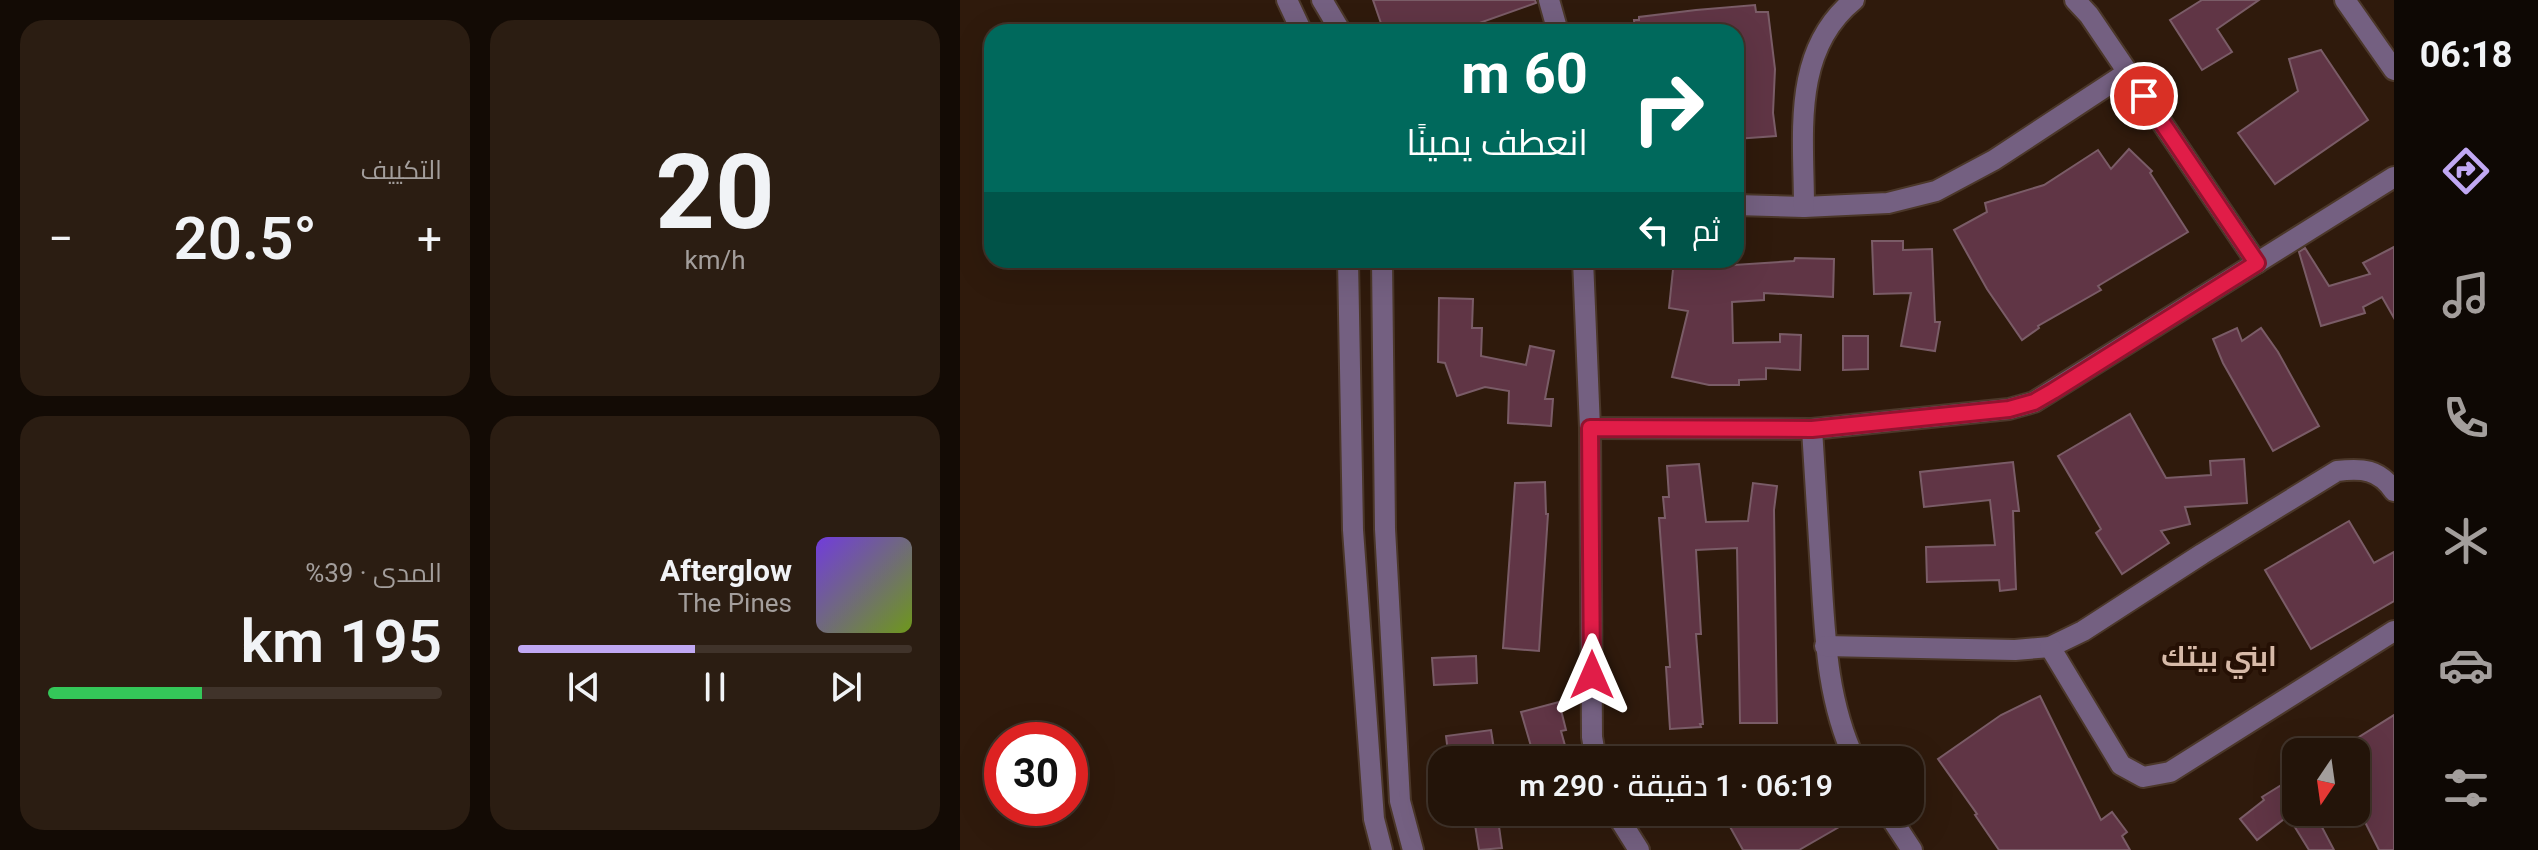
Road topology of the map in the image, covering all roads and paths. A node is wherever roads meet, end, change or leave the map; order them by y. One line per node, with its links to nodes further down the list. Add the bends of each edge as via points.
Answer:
1 (1287, 0): 7 (street)
2 (1322, 0): 8 (street)
3 (1549, 0): 9 (street)
4 (1854, 0): 14 (street, via 1828,27 1803,96)
5 (2075, 0): 11 (street)
6 (2345, 0): 10 (street)
7 (1298, 24)
8 (1336, 24)
9 (1556, 24)
10 (2394, 70)
11 (2128, 72): 14 (street, via 1994,160 1936,191 1888,203); 15 (street)
12 (2394, 177): 15 (street)
13 (1744, 205): 14 (street)
14 (1804, 207)
15 (2257, 263): 20 (street, via 2034,402)
16 (1348, 268): 23 (street)
17 (1382, 268): 22 (street)
18 (1583, 268): 19 (street)
19 (1590, 428): 20 (street); 27 (street)
20 (1812, 429): 25 (street)
21 (2394, 491): 26 (street, via 2386,479 2361,469 2337,471)
22 (1385, 529): 23 (street); 32 (street, via 1400,801)
23 (1353, 530): 31 (street, via 1374,819)
24 (2394, 631): 26 (street, via 2170,772 2143,777 2121,765)
25 (1825, 646): 26 (street); 28 (street)
26 (2050, 647)
27 (1594, 746)
28 (1848, 746)
29 (1624, 826): 33 (street)
30 (1896, 826): 34 (street)
31 (1382, 850)
32 (1413, 850)
33 (1639, 850)
34 (1912, 850)

